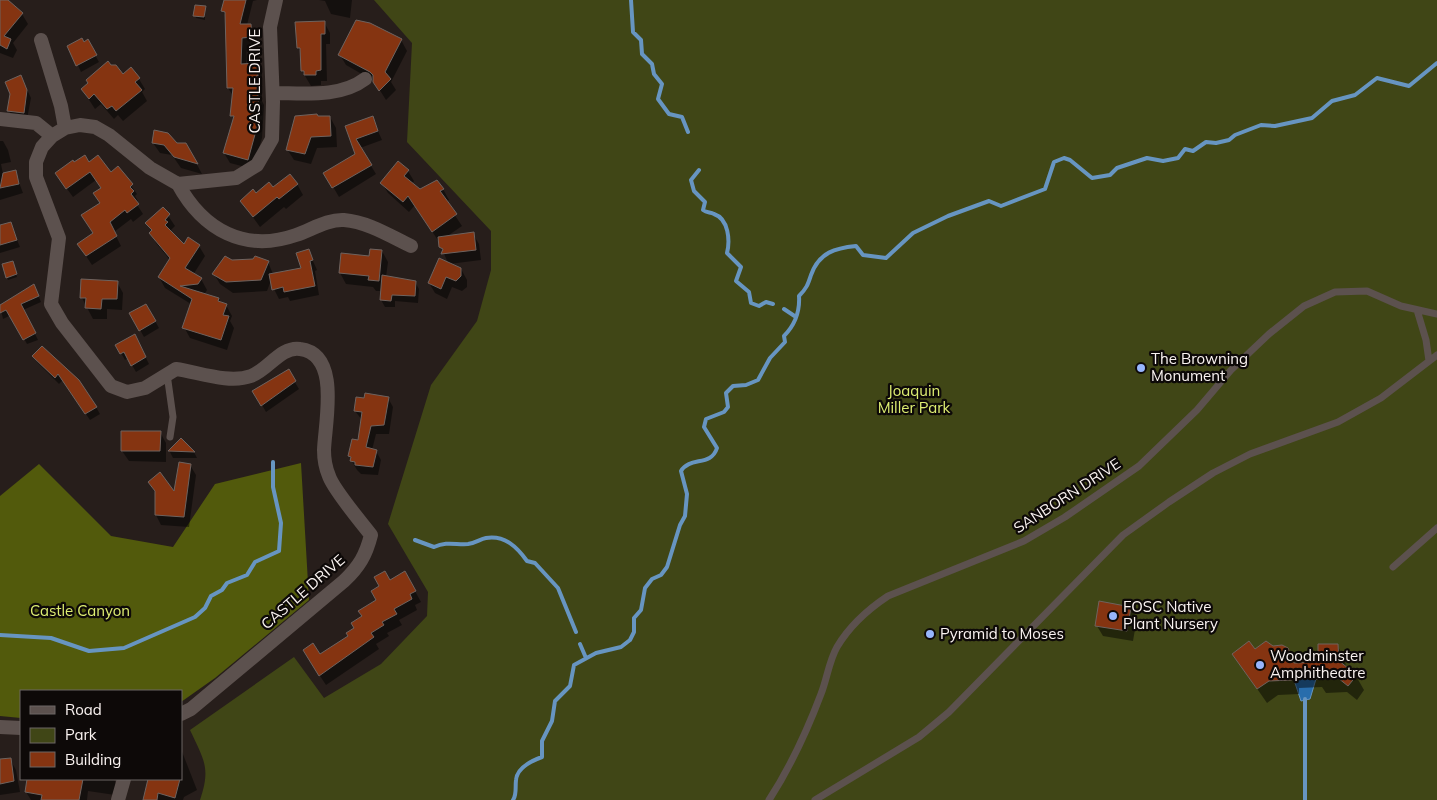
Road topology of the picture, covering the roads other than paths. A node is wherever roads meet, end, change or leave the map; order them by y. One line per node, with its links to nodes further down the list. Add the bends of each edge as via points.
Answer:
1 (276, 0): 4 (street, CASTLE DRIVE, via 270,27)
2 (41, 40): 6 (street)
3 (365, 79): 4 (street, via 335,92)
4 (273, 94): 8 (street, CASTLE DRIVE, via 272,139 257,165 236,178)
5 (0, 119): 7 (street, via 36,123)
6 (65, 128): 7 (street, CASTLE DRIVE); 8 (street, CASTLE DRIVE, via 95,127 131,150 150,168)
7 (52, 136): 14 (street, CASTLE DRIVE, via 42,147 36,162 36,177 59,238 51,304 111,386 127,392 145,388)
8 (178, 184): 9 (street, via 202,218 246,241 270,242 342,220 365,224)
9 (411, 246)
10 (1417, 310): 11 (lane, SANBORN DRIVE); 13 (lane); 23 (lane, SANBORN DRIVE, via 1367,291 1335,292 1304,306 1250,352 1170,438 1132,471 1024,542 888,596 870,608 848,630 836,648 804,736 788,771)
11 (1437, 314)
12 (1437, 356): 13 (lane)
13 (1429, 361): 24 (lane, via 1381,398 1338,422 1250,454 1213,472 1169,502 1123,535 950,712 919,737)
14 (167, 374): 15 (lane, via 172,417); 18 (street, CASTLE DRIVE, via 176,369 233,378 250,377 293,349 301,348 316,355 325,370 328,390 324,452 329,478 371,535 366,553 351,574)
15 (170, 437)
16 (1437, 528): 17 (lane)
17 (1393, 567)
18 (182, 713)
19 (0, 727): 20 (street)
20 (20, 728)
21 (124, 780): 22 (street)
22 (118, 800)
23 (769, 800)
24 (815, 800)

